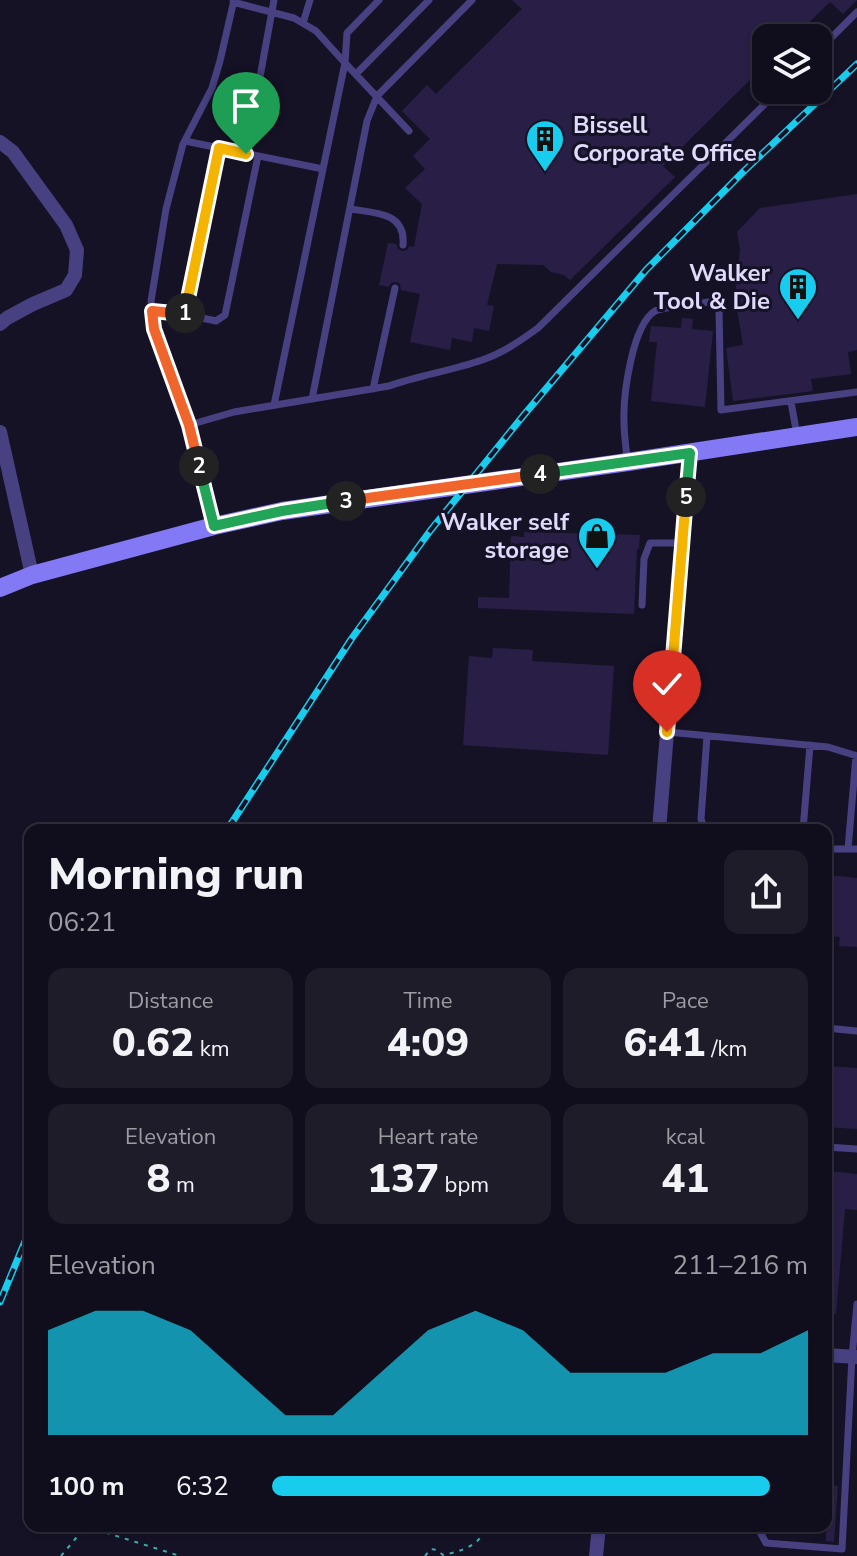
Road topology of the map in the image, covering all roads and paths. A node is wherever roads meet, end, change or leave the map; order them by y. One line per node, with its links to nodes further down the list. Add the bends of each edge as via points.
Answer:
1 (274, 0): 7 (lane)
2 (310, 0): 9 (lane)
3 (379, 0): 11 (lane, via 347,33)
4 (429, 0): 12 (lane)
5 (472, 0): 13 (lane)
6 (233, 1): 7 (lane); 16 (lane, via 212,88)
7 (272, 12): 9 (lane); 19 (lane)
8 (857, 12): 10 (lane)
9 (303, 23): 11 (lane)
10 (832, 37)
11 (345, 63): 12 (lane); 21 (lane)
12 (356, 74): 13 (lane)
13 (377, 96): 15 (lane); 22 (lane)
14 (765, 104): 28 (lane, via 538,328 481,361)
15 (409, 131)
16 (185, 141): 18 (lane); 25 (lane, via 166,209)
17 (0, 142): 27 (street, via 66,225 77,250 75,275 66,290)
18 (219, 148): 19 (lane); 26 (lane)
19 (246, 154): 20 (lane)
20 (258, 156): 21 (lane); 26 (lane, via 225,315 216,321)
21 (323, 169): 32 (lane)
22 (350, 209): 23 (lane, via 391,218 401,228); 30 (lane)
23 (403, 245)
24 (395, 288): 28 (lane)
25 (152, 311): 26 (lane); 33 (lane)
26 (184, 314)
27 (0, 324)
28 (373, 389): 30 (lane)
29 (857, 392): 31 (lane)
30 (312, 399): 32 (lane)
31 (791, 402): 36 (lane); 38 (lane, via 721,410 719,309 709,302 658,309 641,327 629,376 624,421)
32 (274, 405): 33 (lane)
33 (189, 425): 39 (lane)
34 (857, 427): 36 (main road)
35 (0, 432): 41 (street)
36 (797, 436): 37 (main road)
37 (690, 453): 38 (main road); 40 (street)
38 (628, 462): 39 (main road, via 334,502)
39 (214, 526): 41 (main road)
40 (682, 543): 43 (lane, via 650,543); 44 (street)
41 (32, 575): 42 (main road)
42 (0, 588)
43 (642, 605)
44 (667, 732): 45 (lane); 49 (street)
45 (707, 736): 46 (lane); 50 (lane)
46 (810, 745): 47 (lane); 51 (lane)
47 (856, 756): 48 (lane)
48 (855, 797): 53 (lane)
49 (659, 824)
50 (703, 824)
51 (803, 824)
52 (832, 849): 53 (lane)
53 (848, 849): 54 (lane)
54 (857, 849)
55 (832, 1029): 56 (lane)
56 (857, 1031)
57 (832, 1147): 58 (lane)
58 (857, 1149)
59 (857, 1304): 61 (lane)
60 (832, 1355): 61 (street)
61 (855, 1357): 66 (lane, via 842,1549 766,1543)
62 (82, 1532): 67 (path)
63 (106, 1532): 68 (path)
64 (485, 1532): 69 (path, via 468,1549 443,1555 431,1549)
65 (598, 1532): 70 (street)
66 (760, 1532)
67 (61, 1556)
68 (180, 1556)
69 (425, 1556)
70 (596, 1556)

